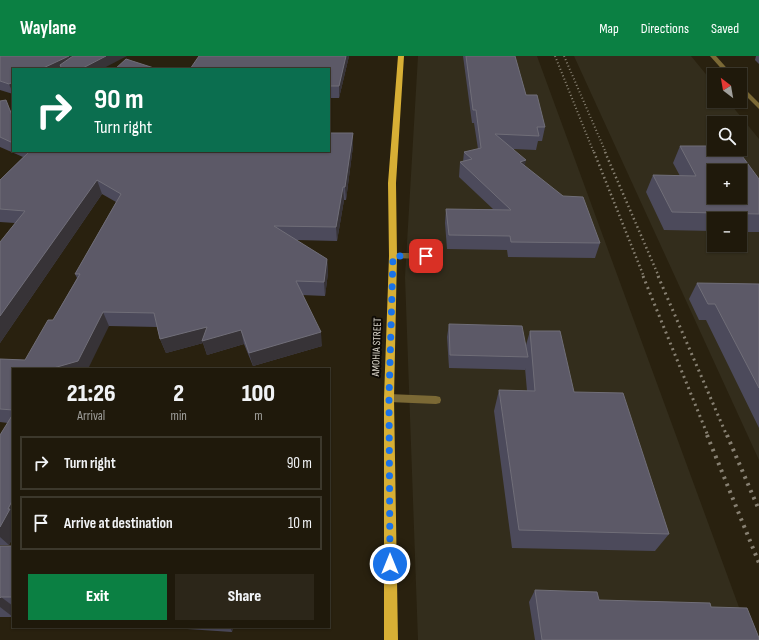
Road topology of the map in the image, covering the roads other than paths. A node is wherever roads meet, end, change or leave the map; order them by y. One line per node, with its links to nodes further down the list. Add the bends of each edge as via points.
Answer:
1 (401, 56): 6 (main road, AMOHIA STREET, via 392,183)
2 (713, 56): 3 (street)
3 (724, 68)
4 (747, 94): 5 (street)
5 (759, 107)
6 (393, 256): 7 (street); 8 (main road, AMOHIA STREET)
7 (426, 256)
8 (389, 398): 9 (street); 10 (main road, AMOHIA STREET)
9 (436, 400)
10 (391, 640)

